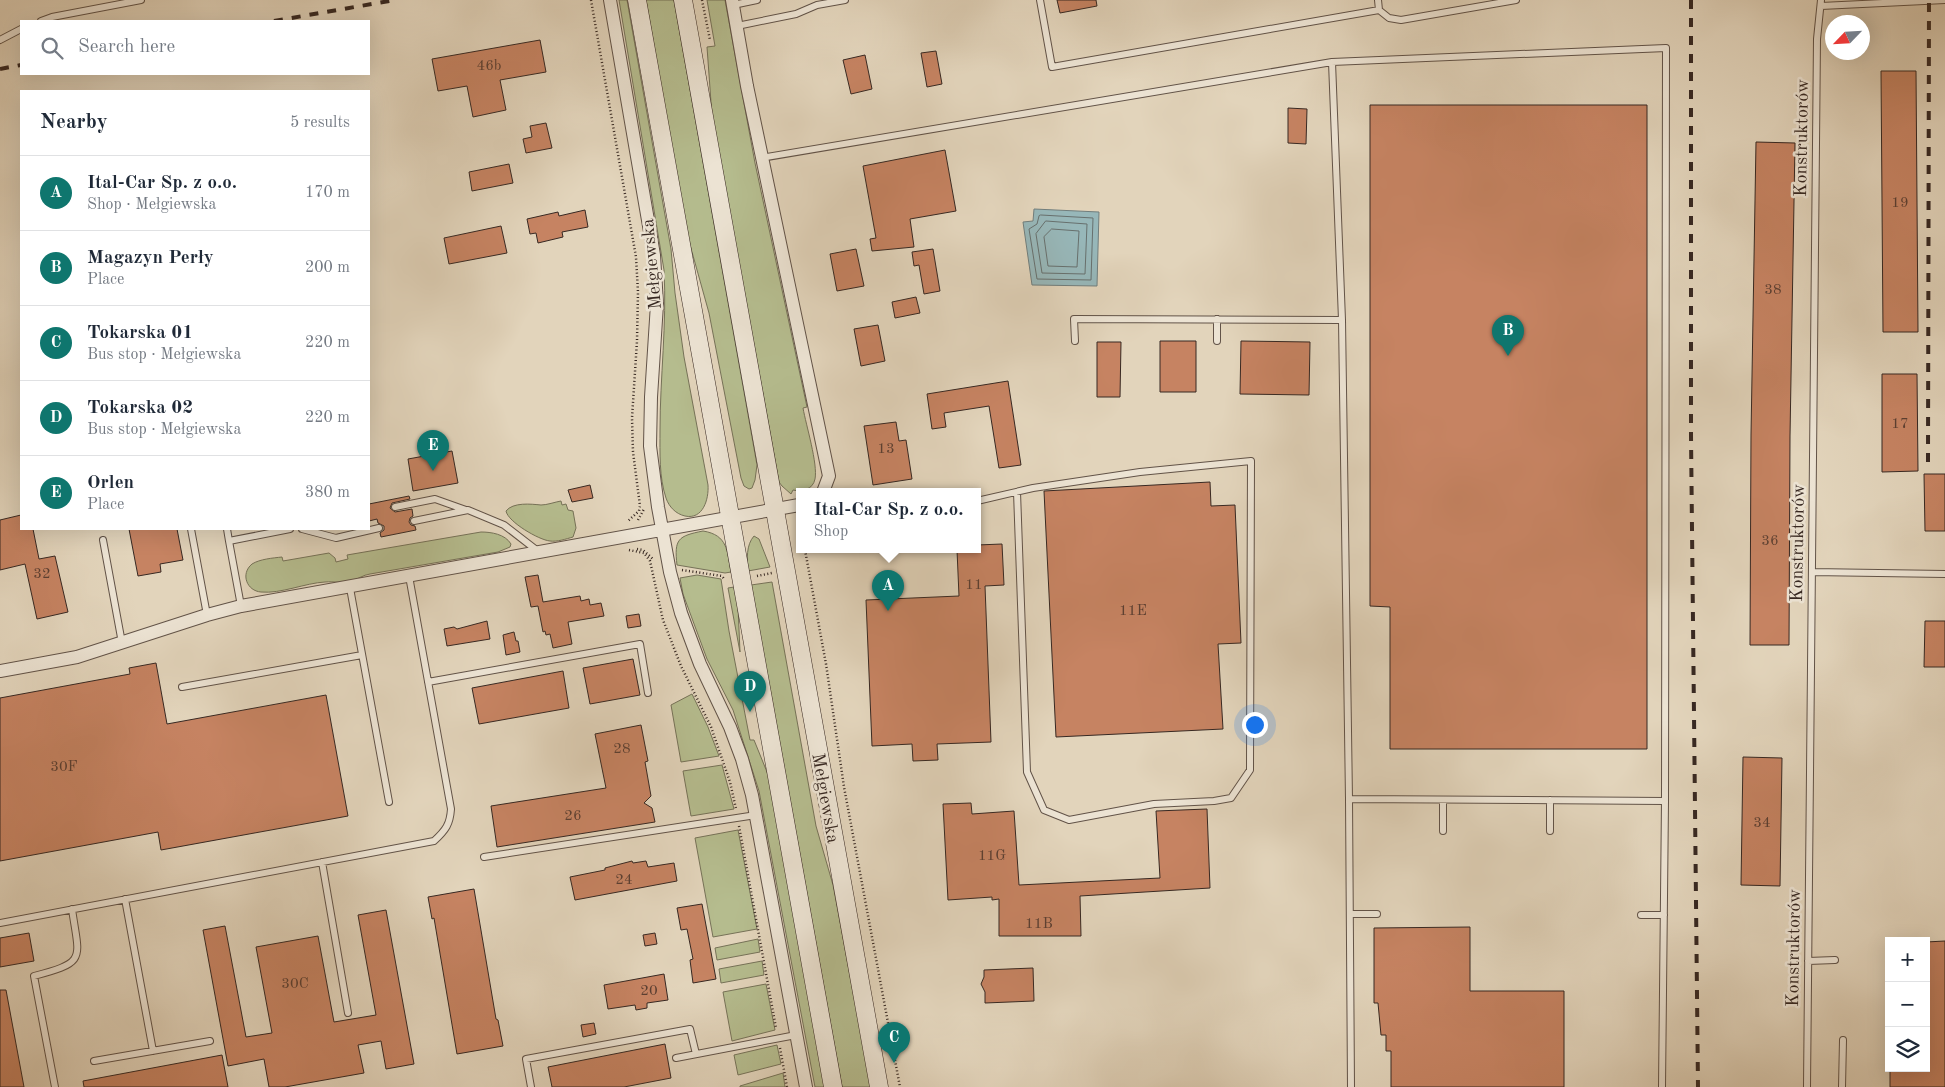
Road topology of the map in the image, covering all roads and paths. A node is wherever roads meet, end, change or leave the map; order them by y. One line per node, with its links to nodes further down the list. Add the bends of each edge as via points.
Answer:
1 (142, 0): 16 (lane)
2 (610, 0): 41 (street, Mełgiewska, via 654,255 657,304 650,446)
3 (637, 0): 34 (main road, Mełgiewska)
4 (683, 0): 32 (main road, Mełgiewska)
5 (702, 0): 20 (path)
6 (757, 0): 12 (lane)
7 (845, 0): 13 (lane)
8 (1040, 0): 15 (lane, via 1052,67)
9 (1378, 0): 15 (lane)
10 (1516, 0): 15 (lane, via 1401,20 1389,18)
11 (1945, 0): 14 (lane)
12 (733, 2): 17 (street)
13 (817, 2): 17 (lane, via 796,14)
14 (1821, 3): 46 (lane, Konstruktorów, via 1817,39)
15 (1379, 10)
16 (44, 20)
17 (737, 26): 22 (street)
18 (20, 30): 19 (lane)
19 (0, 40)
20 (710, 40)
21 (1332, 62): 22 (lane); 24 (lane); 61 (lane, via 1666,48)
22 (761, 158): 27 (street, via 829,476)
23 (1217, 319): 24 (lane); 25 (lane); 26 (lane, via 1074,319)
24 (1342, 320): 58 (lane)
25 (1218, 341)
26 (1075, 342)
27 (824, 488)
28 (1017, 492): 28 (lane, via 1140,472 1251,461 1250,770 1231,798 1214,802 1154,804 1069,820 1044,810 1027,772); 29 (lane)
29 (981, 500)
30 (796, 506): 32 (street)
31 (395, 507): 33 (lane, via 435,499)
32 (775, 509): 34 (street); 89 (main road, Mełgiewska)
33 (468, 510): 35 (lane); 44 (lane, via 504,525)
34 (730, 518): 41 (street); 88 (main road, Mełgiewska)
35 (414, 521)
36 (379, 528): 40 (lane, via 336,538)
37 (191, 530): 51 (lane)
38 (227, 530): 43 (lane)
39 (285, 530): 43 (lane)
40 (306, 530)
41 (662, 530): 44 (street); 63 (street, Mełgiewska, via 681,612 700,664 735,741)
42 (103, 540): 52 (lane)
43 (229, 541): 50 (lane)
44 (540, 553): 48 (street)
45 (806, 553): 90 (path, via 844,787)
46 (1812, 572): 47 (lane); 76 (lane, Konstruktorów)
47 (1945, 574)
48 (409, 576): 49 (street); 55 (lane)
49 (350, 588): 50 (street); 53 (lane)
50 (241, 606): 51 (street)
51 (207, 615): 52 (street)
52 (122, 643): 54 (street, via 76,657)
53 (362, 655): 56 (lane); 62 (lane)
54 (0, 671)
55 (428, 682): 57 (lane, via 640,644); 67 (lane, via 451,809 446,830 434,840)
56 (182, 687)
57 (648, 693)
58 (1349, 799): 59 (lane); 70 (lane)
59 (1443, 800): 60 (lane); 64 (lane)
60 (1550, 800): 61 (lane); 65 (lane)
61 (1665, 801): 73 (lane)
62 (389, 802)
63 (756, 815): 66 (lane); 78 (street, Mełgiewska)
64 (1442, 831)
65 (1550, 831)
66 (484, 857)
67 (322, 862): 68 (lane); 77 (lane)
68 (125, 899): 69 (lane); 81 (lane)
69 (72, 909): 74 (lane); 85 (lane, via 78,952 74,962 64,969 34,976)
70 (1350, 914): 71 (lane); 91 (lane)
71 (1377, 914)
72 (1641, 915): 73 (lane)
73 (1664, 915): 92 (lane)
74 (0, 922)
75 (1835, 960): 76 (lane)
76 (1808, 961): 93 (lane, Konstruktorów)
77 (348, 1013)
78 (796, 1036): 82 (lane); 87 (street, Mełgiewska)
79 (1843, 1040): 94 (lane)
80 (210, 1041): 81 (lane)
81 (154, 1051): 84 (lane)
82 (696, 1054): 83 (lane); 86 (lane, via 690,1029 526,1059)
83 (676, 1058)
84 (94, 1061)
85 (54, 1087)
86 (531, 1087)
87 (806, 1087)
88 (832, 1087)
89 (879, 1087)
90 (900, 1087)
91 (1351, 1087)
92 (1662, 1087)
93 (1806, 1087)
94 (1842, 1087)

